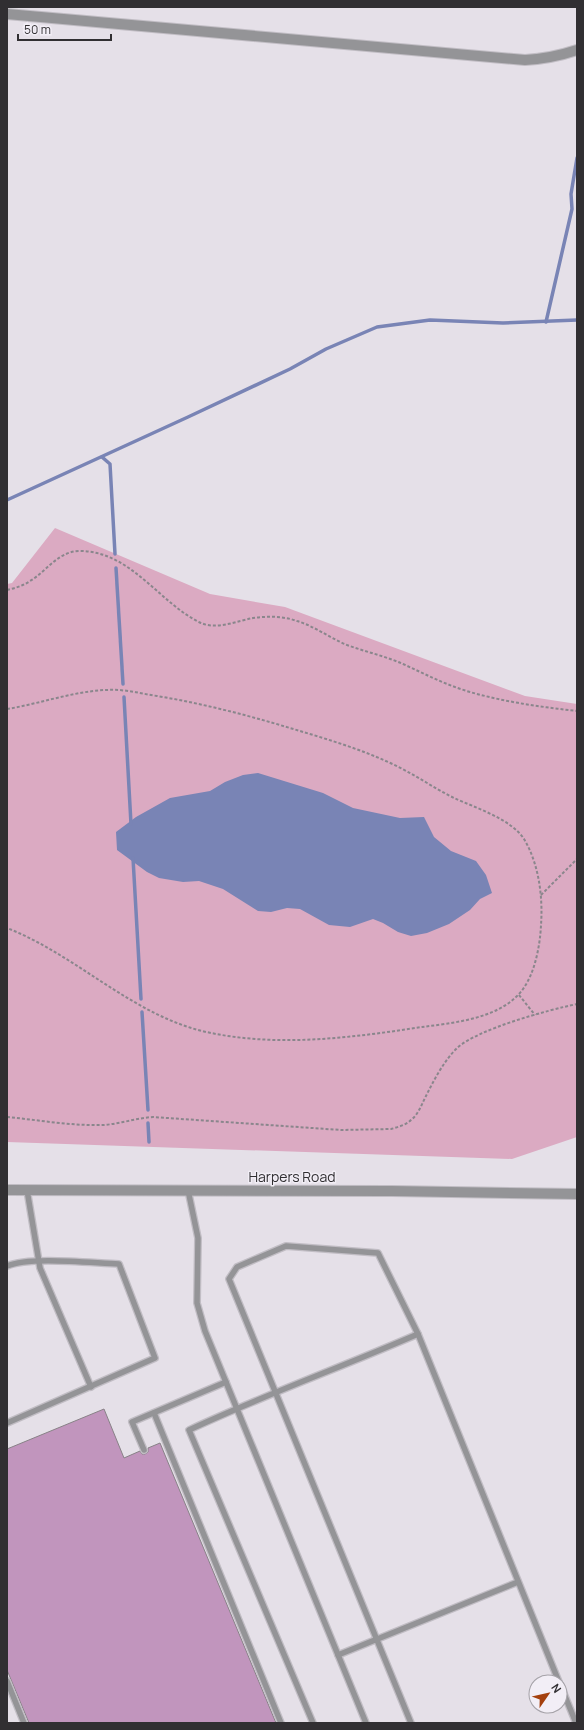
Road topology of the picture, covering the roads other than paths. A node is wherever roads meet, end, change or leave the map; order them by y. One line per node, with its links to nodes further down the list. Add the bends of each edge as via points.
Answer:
1 (7, 14): 2 (street, via 525,60 562,56)
2 (577, 50)
3 (7, 1190): 4 (street, Harpers Road)
4 (28, 1190): 5 (street, Harpers Road); 7 (lane)
5 (188, 1190): 6 (street, Harpers Road); 10 (lane, via 198,1238 197,1303 204,1331)
6 (577, 1194)
7 (39, 1261): 8 (lane, via 15,1262); 11 (lane); 11 (lane, via 119,1264 155,1358)
8 (7, 1266)
9 (418, 1334): 12 (lane); 12 (lane, via 378,1253 286,1246 237,1267 229,1279); 17 (lane)
10 (226, 1382): 13 (lane); 14 (lane)
11 (91, 1387): 15 (lane)
12 (276, 1392): 13 (lane); 18 (lane)
13 (236, 1408): 19 (lane); 25 (lane, via 189,1430)
14 (154, 1413): 16 (lane, via 132,1422); 24 (lane)
15 (7, 1423)
16 (144, 1450)
17 (518, 1582): 18 (lane); 20 (lane)
18 (377, 1639): 19 (lane); 27 (lane)
19 (338, 1655): 26 (lane)
20 (556, 1674)
21 (7, 1681): 23 (lane)
22 (568, 1703): 28 (lane)
23 (24, 1723)
24 (282, 1723)
25 (313, 1723)
26 (366, 1723)
27 (411, 1723)
28 (576, 1723)

